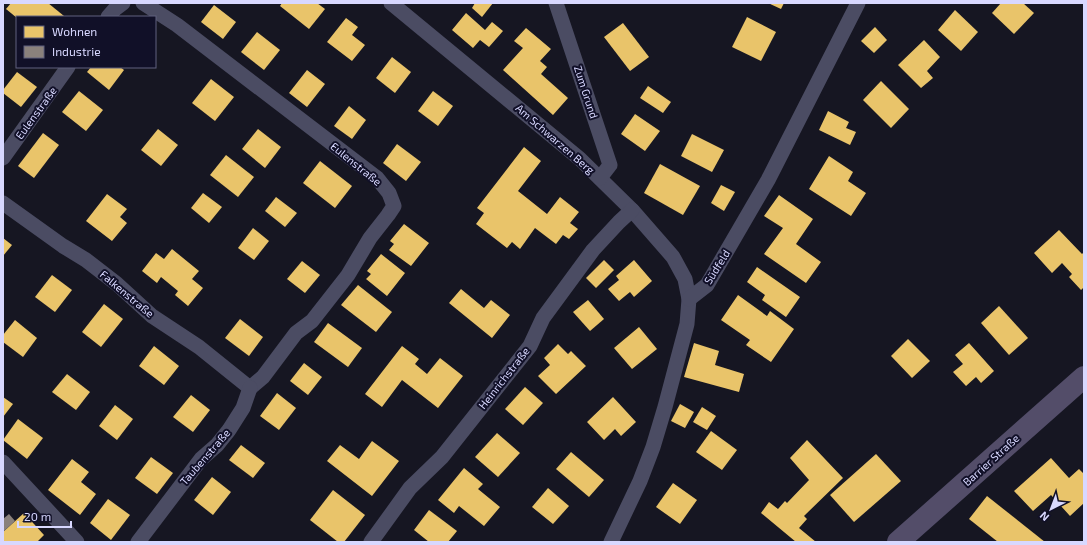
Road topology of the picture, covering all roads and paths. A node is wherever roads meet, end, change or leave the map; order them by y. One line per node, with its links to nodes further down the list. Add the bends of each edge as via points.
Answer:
1 (123, 3): 6 (street)
2 (143, 3): 14 (street, Eulenstraße, via 177,25 377,178 389,193 394,206 370,238 348,275 312,321 296,333 264,377)
3 (391, 3): 9 (street, Am Schwarzen Berg)
4 (556, 3): 9 (street, Zum Grund, via 610,165)
5 (858, 3): 12 (street, Südfeld, via 768,180 708,285)
6 (109, 16)
7 (67, 68): 8 (street, Eulenstraße)
8 (3, 158)
9 (600, 178): 11 (street, Am Schwarzen Berg)
10 (3, 203): 14 (street, Falkenstraße, via 62,246 86,260 152,316 199,347)
11 (632, 210): 12 (street, Am Schwarzen Berg, via 673,257 685,279); 18 (street, Heinrichstraße, via 589,256 543,318 530,346 442,457 410,488)
12 (689, 299): 19 (street, via 686,324 653,447)
13 (1084, 377): 20 (main road, Barrier Straße)
14 (250, 388): 17 (street, Taubenstraße, via 243,408 229,430 201,459)
15 (3, 462): 16 (street)
16 (77, 542)
17 (138, 542)
18 (371, 542)
19 (611, 542)
20 (898, 542)

